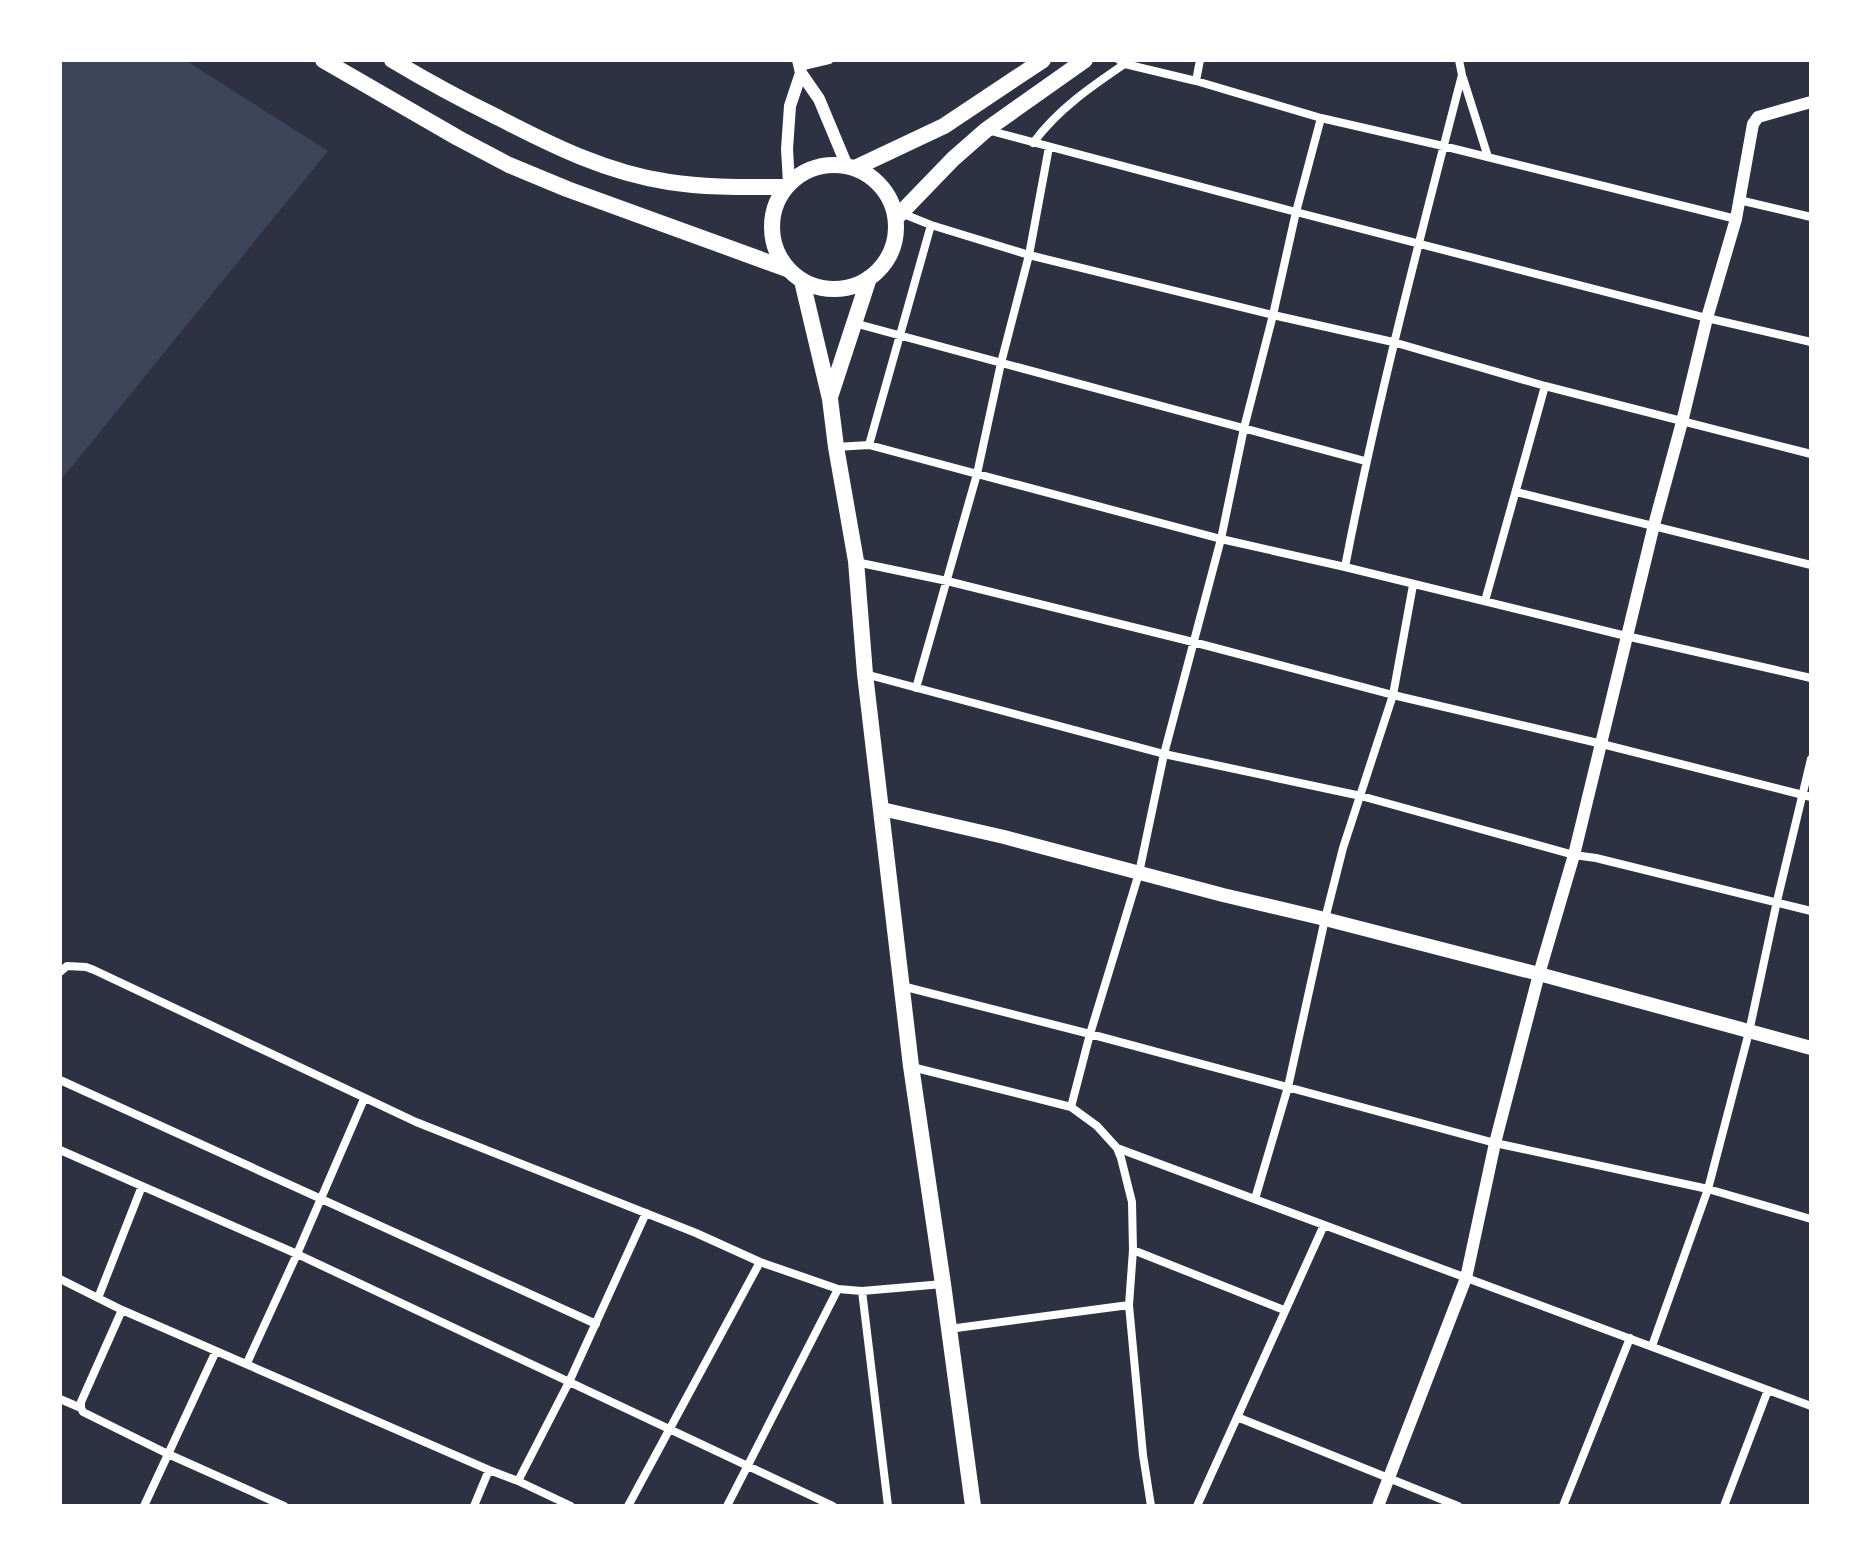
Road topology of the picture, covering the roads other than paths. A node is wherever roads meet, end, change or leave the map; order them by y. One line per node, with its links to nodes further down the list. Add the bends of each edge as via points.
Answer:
1 (323, 60): 29 (main road, via 509,165)
2 (392, 60): 20 (main road, via 576,156 622,171 669,182)
3 (829, 60): 9 (street)
4 (1043, 60): 19 (main road, via 944,126)
5 (1085, 60): 14 (main road)
6 (1200, 60): 11 (street)
7 (1459, 60): 10 (street)
8 (1125, 61): 11 (street); 15 (street, via 1069,105)
9 (799, 67): 19 (street); 20 (street, via 790,106)
10 (1462, 75): 16 (street); 18 (street)
11 (1196, 81): 13 (street)
12 (1811, 102): 21 (street, via 1758,117)
13 (1321, 118): 16 (street); 22 (street)
14 (986, 130): 15 (street); 23 (main road)
15 (1033, 143): 17 (street)
16 (1443, 146): 18 (street); 27 (street)
17 (1049, 147): 22 (street); 28 (street)
18 (1488, 157): 25 (street)
19 (851, 167): 20 (main road, via 816,167); 23 (main road, via 882,187)
20 (787, 185): 29 (main road, via 771,220 777,255)
21 (1739, 200): 24 (street); 25 (street)
22 (1296, 212): 27 (street); 32 (street)
23 (898, 215): 26 (street); 30 (main road, via 891,251)
24 (1811, 217)
25 (1736, 219): 33 (street)
26 (931, 225): 28 (street); 35 (street)
27 (1418, 242): 33 (street); 36 (street)
28 (1029, 255): 32 (street); 38 (street)
29 (787, 269): 31 (main road)
30 (869, 278): 31 (main road, via 836,289); 34 (main road)
31 (802, 281): 40 (main road)
32 (1273, 315): 36 (street); 42 (street)
33 (1707, 318): 37 (street); 41 (street)
34 (854, 323): 35 (street); 40 (main road)
35 (900, 336): 38 (street); 43 (street)
36 (1393, 342): 39 (street); 46 (street)
37 (1811, 342)
38 (1001, 363): 42 (street); 47 (street)
39 (1545, 386): 41 (street); 48 (street)
40 (830, 399): 44 (main road)
41 (1682, 422): 45 (street); 49 (street)
42 (1244, 428): 46 (street); 50 (street)
43 (869, 445): 44 (street); 47 (street)
44 (836, 447): 51 (main road)
45 (1811, 454)
46 (1365, 461): 53 (street)
47 (977, 474): 50 (street); 54 (street)
48 (1516, 492): 49 (street); 56 (street)
49 (1654, 525): 52 (street); 57 (street)
50 (1221, 539): 53 (street); 58 (street)
51 (856, 561): 54 (street); 59 (main road)
52 (1811, 565)
53 (1345, 567): 55 (street)
54 (947, 581): 58 (street); 61 (street)
55 (1413, 585): 56 (street); 62 (street)
56 (1485, 601): 57 (street)
57 (1626, 636): 60 (street); 63 (street)
58 (1193, 642): 62 (street); 64 (street)
59 (865, 674): 61 (street); 68 (main road)
60 (1811, 678)
61 (916, 688): 64 (street)
62 (1393, 695): 63 (street); 66 (street)
63 (1602, 744): 67 (street); 69 (street)
64 (1164, 754): 66 (street); 70 (street)
65 (1811, 759): 67 (street)
66 (1361, 796): 69 (street); 73 (street)
67 (1806, 796): 71 (street)
68 (882, 809): 70 (main road); 76 (main road)
69 (1574, 855): 71 (street); 75 (street)
70 (1139, 873): 73 (main road); 78 (street)
71 (1777, 901): 72 (street); 77 (street)
72 (1811, 911)
73 (1325, 919): 75 (main road); 82 (street)
74 (60, 972): 83 (street, via 67,966 94,970)
75 (1539, 974): 77 (main road); 85 (street)
76 (902, 986): 78 (street); 80 (main road)
77 (1749, 1032): 79 (main road); 89 (street)
78 (1090, 1034): 82 (street); 84 (street)
79 (1811, 1048)
80 (911, 1066): 84 (street); 100 (main road)
81 (60, 1080): 90 (street)
82 (1288, 1087): 85 (street); 91 (street)
83 (364, 1099): 90 (street); 92 (street)
84 (1071, 1107): 86 (street)
85 (1495, 1143): 89 (street); 98 (street)
86 (1117, 1148): 91 (street); 95 (street, via 1132,1202)
87 (60, 1150): 88 (street)
88 (142, 1186): 96 (street); 103 (street)
89 (1708, 1189): 93 (street); 110 (street)
90 (320, 1198): 96 (street); 107 (street)
91 (1255, 1199): 94 (street)
92 (646, 1213): 97 (street); 107 (street)
93 (1811, 1219)
94 (1324, 1225): 98 (street); 106 (street)
95 (1133, 1250): 104 (street); 106 (street)
96 (297, 1254): 112 (street); 113 (street)
97 (760, 1262): 101 (street); 119 (street)
98 (1466, 1278): 109 (street); 123 (street)
99 (60, 1279): 103 (street)
100 (943, 1284): 102 (street); 108 (main road)
101 (838, 1289): 102 (street); 121 (street)
102 (862, 1291): 132 (street)
103 (98, 1298): 105 (street)
104 (1129, 1305): 108 (street); 134 (street)
105 (122, 1310): 111 (street); 117 (street)
106 (1284, 1310): 118 (street)
107 (596, 1324): 113 (street)
108 (949, 1329): 133 (main road)
109 (1630, 1338): 110 (street); 138 (street)
110 (1652, 1346): 114 (street)
111 (216, 1351): 112 (street); 120 (street)
112 (247, 1363): 122 (street)
113 (569, 1382): 119 (street); 124 (street)
114 (1768, 1390): 116 (street); 139 (street)
115 (60, 1399): 117 (street)
116 (1811, 1406)
117 (81, 1408): 120 (street)
118 (1237, 1417): 123 (street); 135 (street)
119 (669, 1428): 121 (street); 129 (street)
120 (168, 1454): 125 (street); 126 (street)
121 (747, 1465): 130 (street); 131 (street)
122 (489, 1470): 124 (street); 127 (street)
123 (1389, 1479): 136 (street); 137 (street)
124 (518, 1481): 128 (street)
125 (144, 1506)
126 (284, 1506)
127 (474, 1506)
128 (571, 1506)
129 (628, 1506)
130 (727, 1506)
131 (833, 1506)
132 (888, 1506)
133 (973, 1506)
134 (1151, 1506)
135 (1197, 1506)
136 (1378, 1506)
137 (1458, 1506)
138 (1563, 1506)
139 (1724, 1506)

